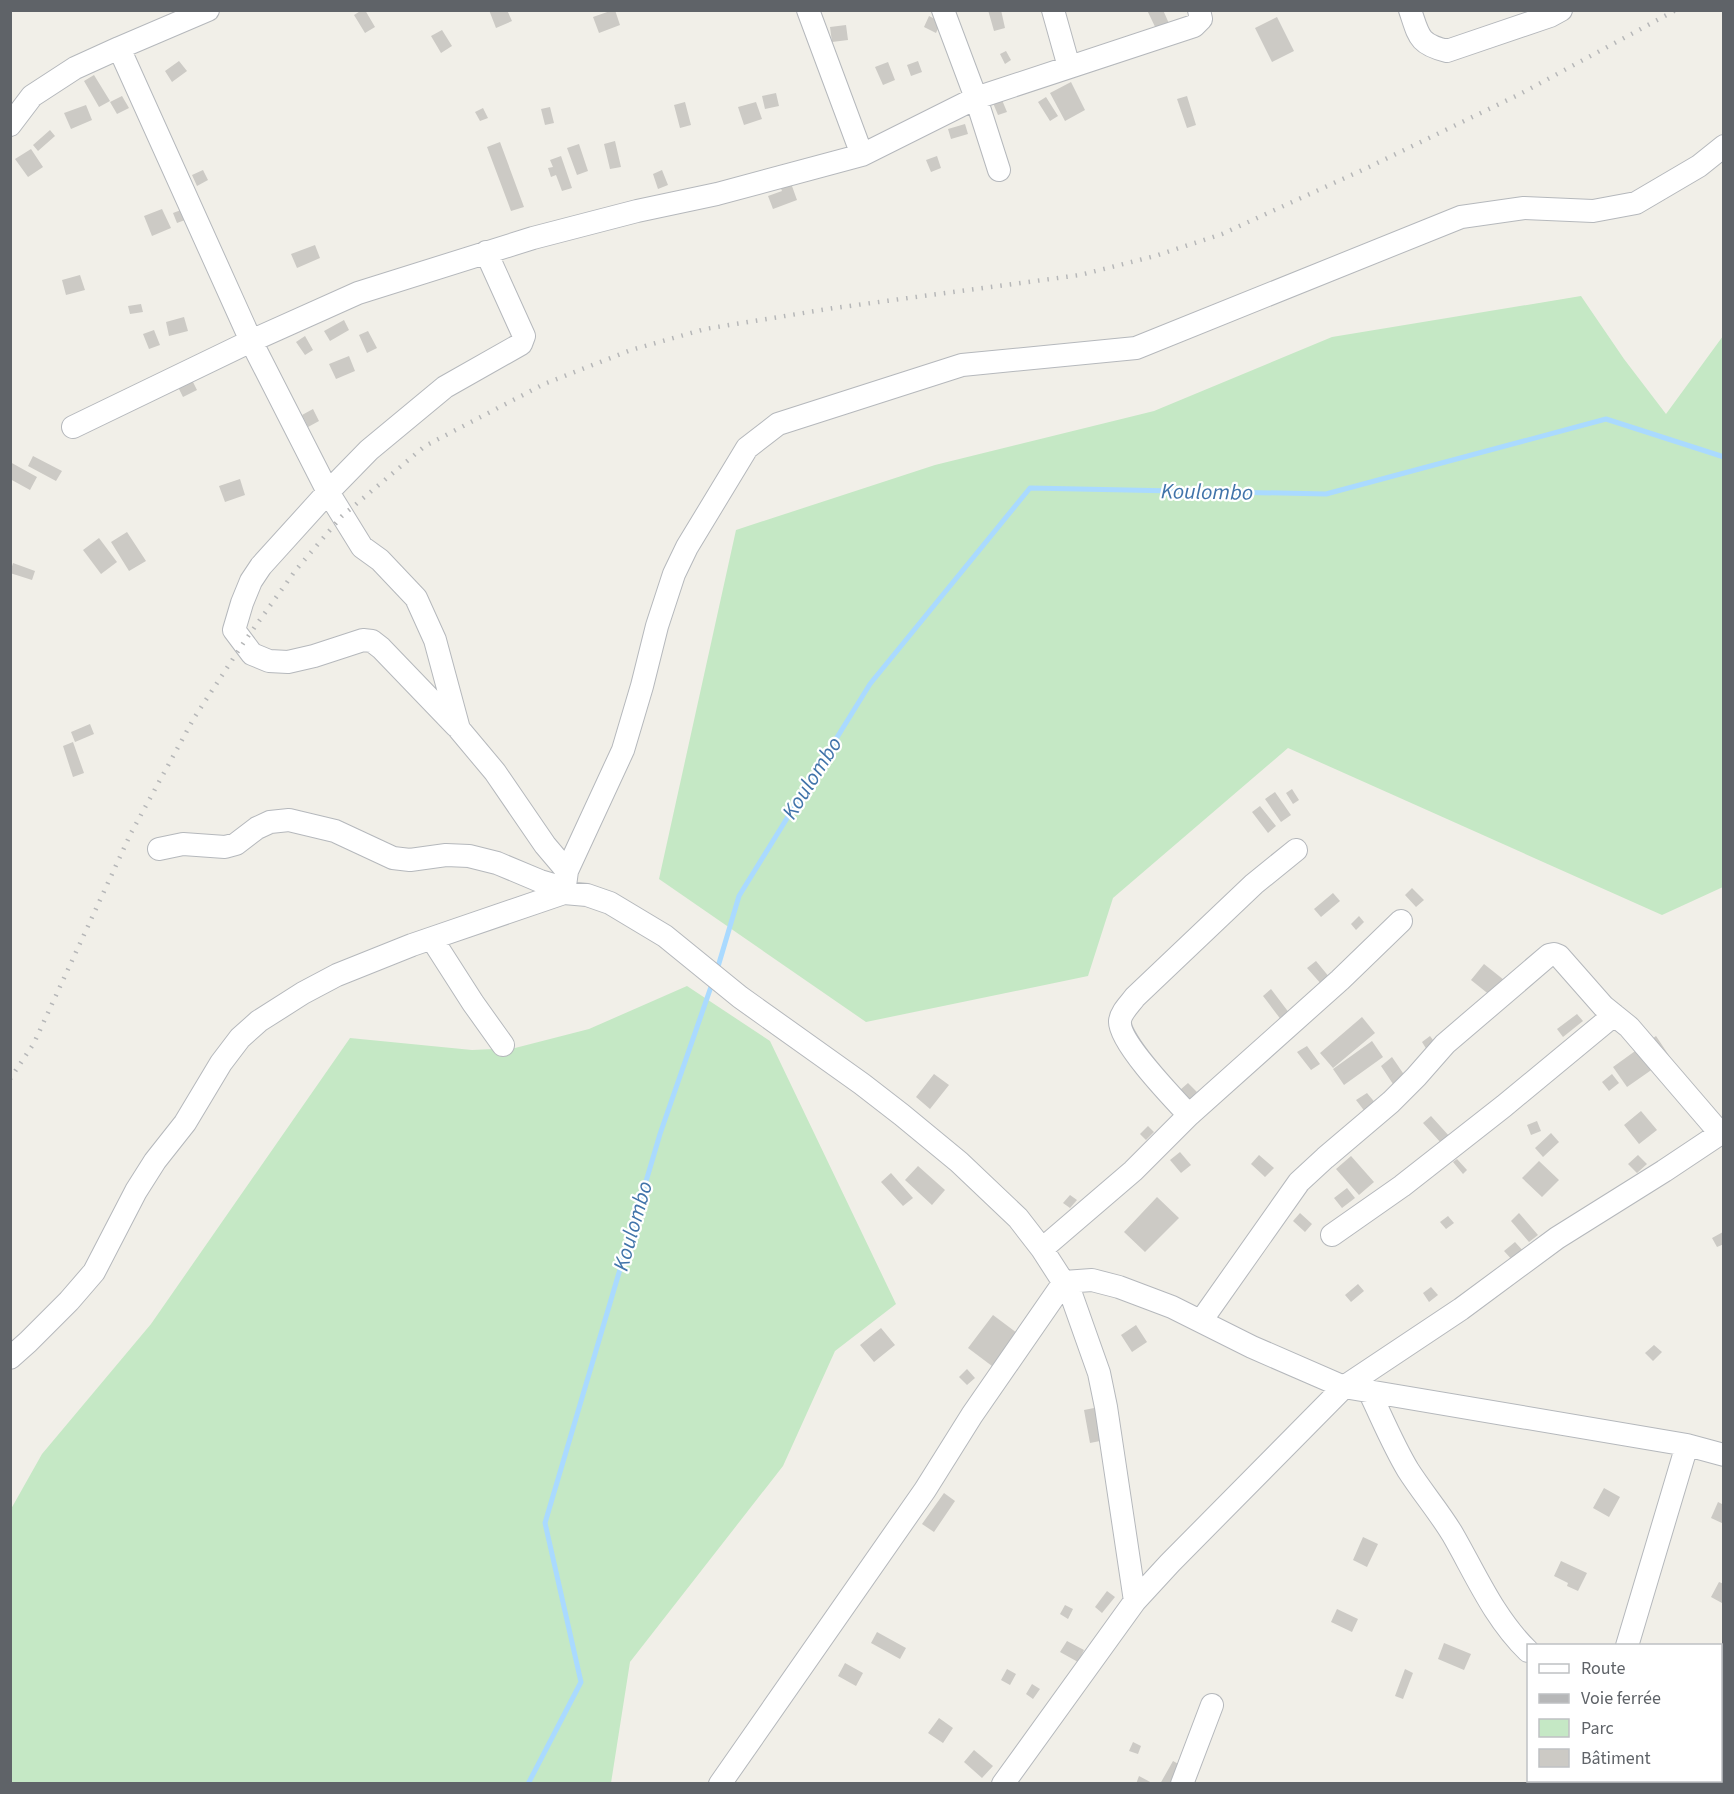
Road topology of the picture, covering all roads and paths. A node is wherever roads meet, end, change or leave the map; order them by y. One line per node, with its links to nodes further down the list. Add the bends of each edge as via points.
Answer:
1 (208, 10): 8 (street)
2 (808, 10): 13 (street)
3 (943, 10): 10 (street)
4 (1053, 10): 9 (street)
5 (1199, 10): 9 (street, via 1201,20 1194,26)
6 (1410, 10): 7 (street, via 1422,41 1447,51)
7 (1561, 10)
8 (118, 48): 11 (street, via 75,68 32,96); 16 (street)
9 (1069, 67): 10 (street)
10 (976, 98): 13 (street); 14 (street)
11 (10, 125)
12 (1724, 146): 22 (street, via 1699,166 1636,203 1593,211 1524,208 1461,217 1136,348 962,365 778,424 747,448 674,574 622,750)
13 (862, 155): 15 (street)
14 (999, 170)
15 (486, 252): 16 (street, via 358,293); 18 (street, via 524,336 521,344 445,387 369,450)
16 (251, 341): 17 (street); 18 (street)
17 (73, 427)
18 (328, 492): 19 (street, via 362,547 416,598 435,640); 19 (street, via 261,566 251,581 234,630 252,654 269,661 314,657 363,640 372,641)
19 (459, 729): 22 (street, via 495,772 545,845)
20 (159, 849): 22 (street, via 183,844 225,848 270,822 289,819 335,831 393,858 469,856 540,881)
21 (1296, 850): 27 (street, via 1245,892 1120,1016 1119,1023 1131,1047)
22 (565, 884): 24 (street); 30 (street, via 654,928 740,997 862,1084 993,1193)
23 (1401, 921): 27 (street)
24 (432, 939): 26 (street); 33 (street, via 338,975 303,993 240,1038 136,1191 94,1272)
25 (1614, 1015): 28 (street); 29 (street, via 1402,1186); 32 (street, via 1559,956 1549,955 1445,1044 1391,1102 1299,1182)
26 (503, 1045)
27 (1189, 1115): 30 (street, via 1133,1171)
28 (1722, 1132): 34 (street, via 1557,1238 1461,1309)
29 (1332, 1235)
30 (1042, 1249): 31 (street)
31 (1064, 1282): 32 (street, via 1092,1280 1119,1287 1172,1306); 38 (street, via 1102,1384); 42 (street)
32 (1201, 1322): 34 (street)
33 (10, 1358)
34 (1344, 1387): 35 (street); 38 (street)
35 (1369, 1392): 36 (street); 40 (street, via 1409,1471 1451,1533 1496,1612)
36 (1687, 1445): 37 (street); 39 (street)
37 (1724, 1455)
38 (1135, 1601): 43 (street)
39 (1628, 1644)
40 (1527, 1650)
41 (1212, 1706): 44 (street)
42 (720, 1784)
43 (1004, 1784)
44 (1182, 1784)

